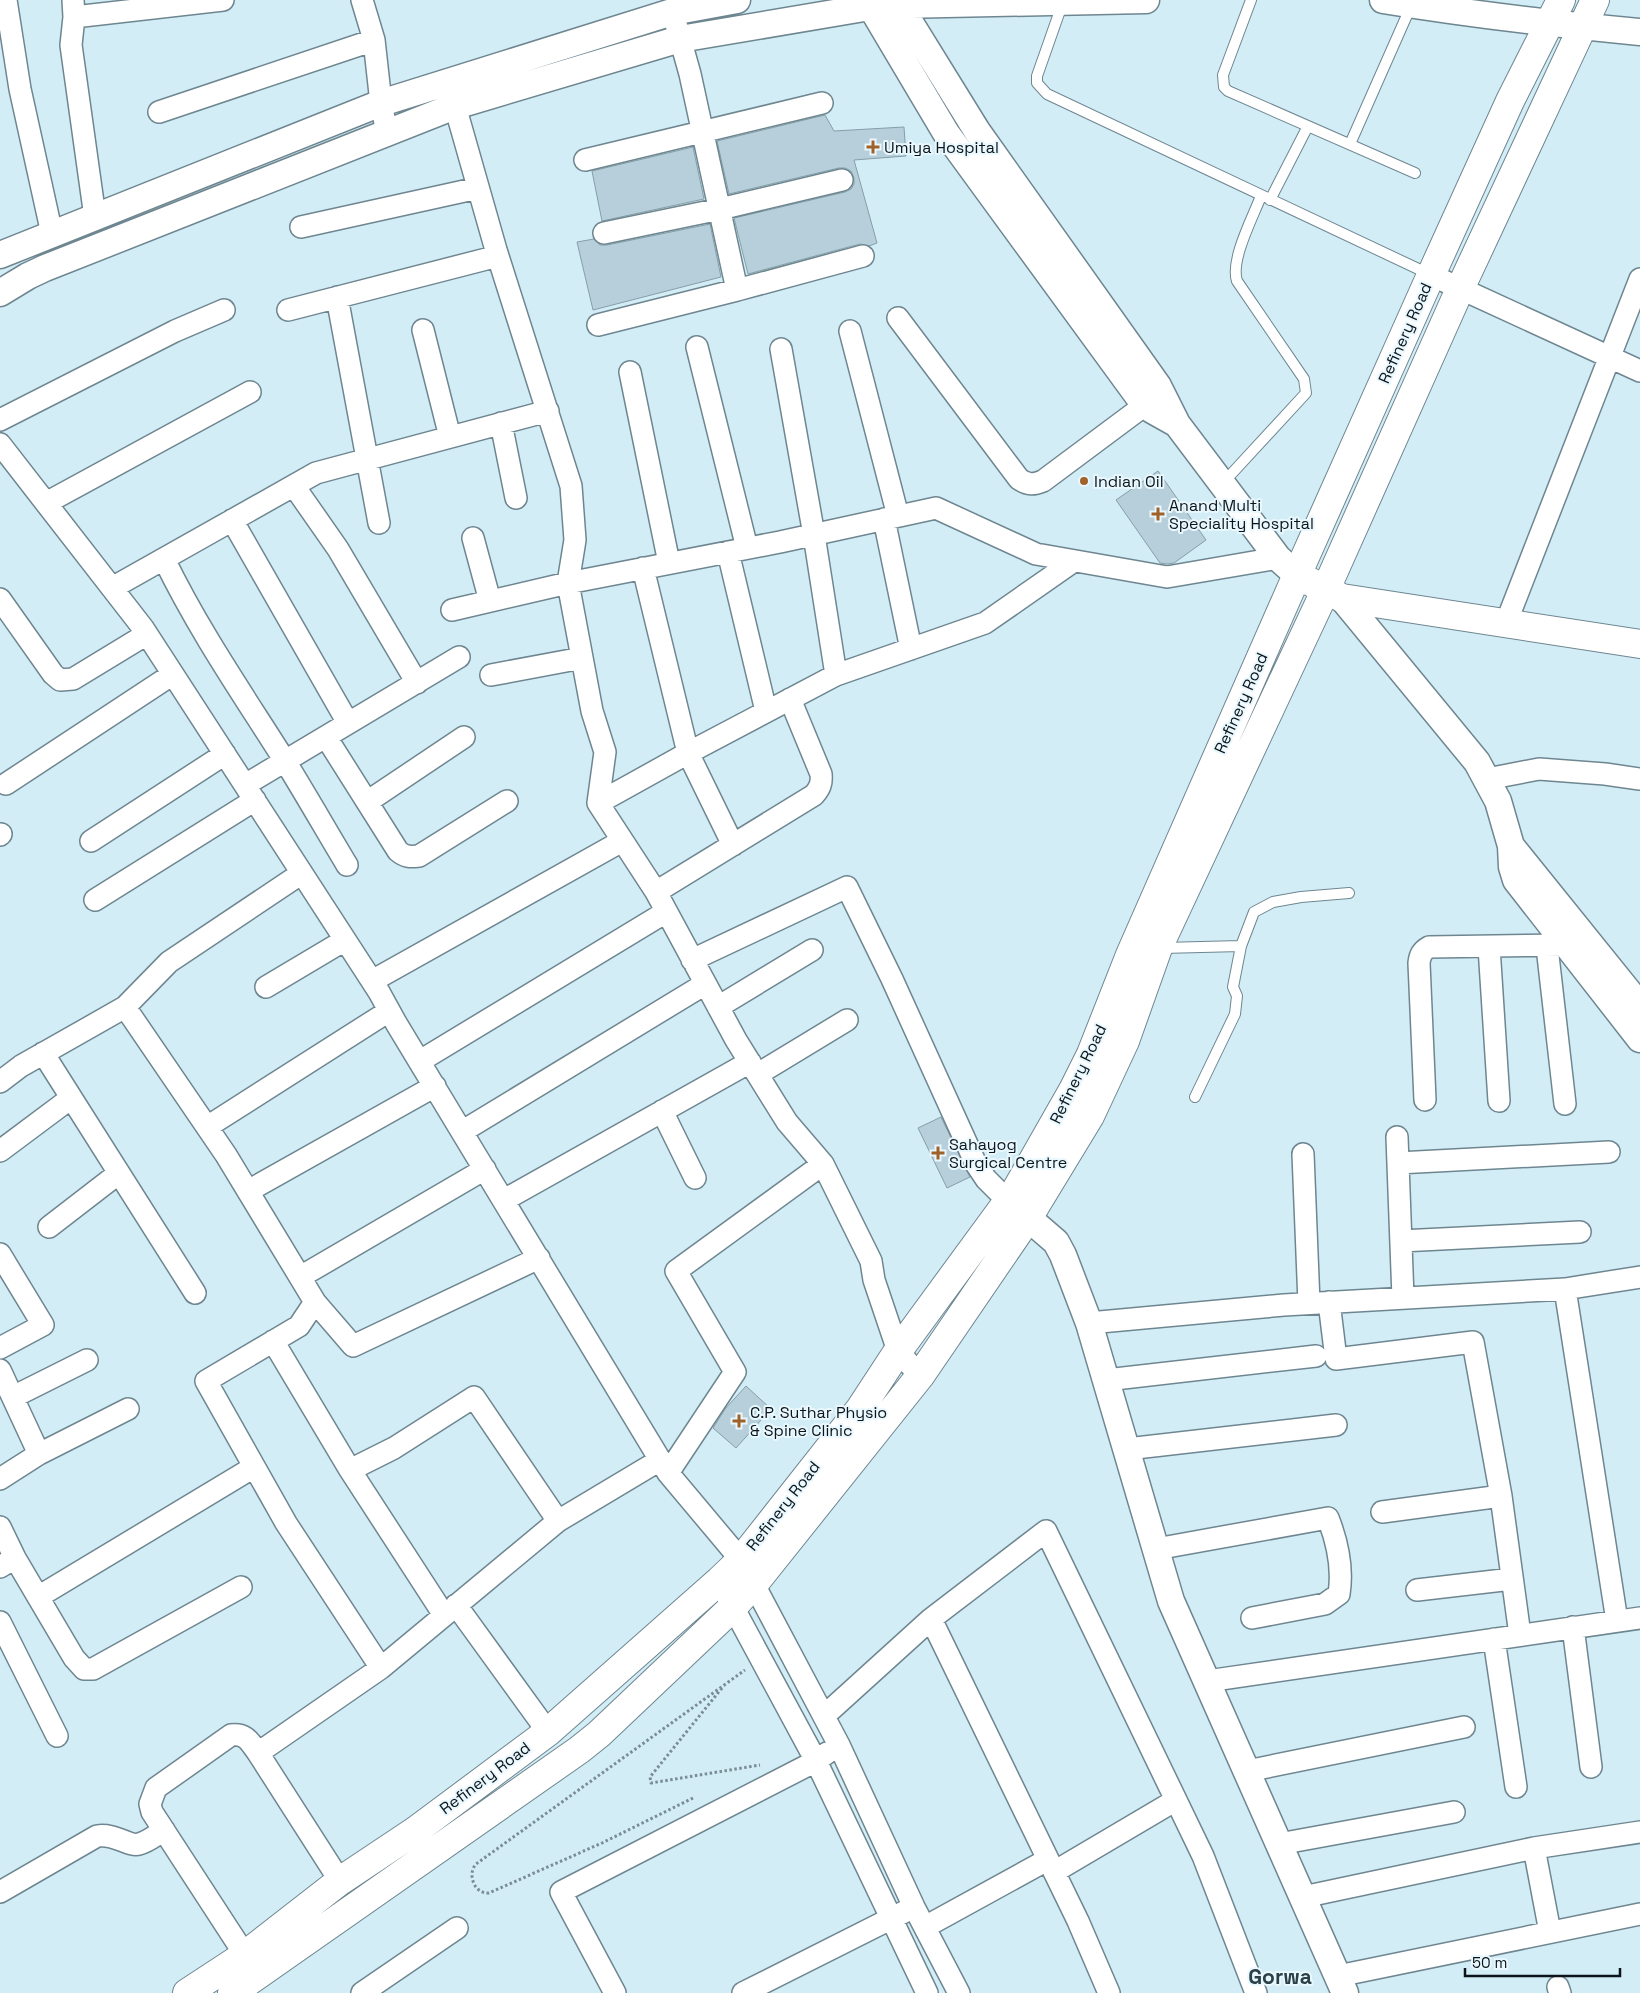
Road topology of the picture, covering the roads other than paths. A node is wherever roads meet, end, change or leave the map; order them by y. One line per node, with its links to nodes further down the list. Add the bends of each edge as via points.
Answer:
1 (6, 0): 39 (street, via 20,89)
2 (223, 0): 13 (street)
3 (362, 0): 19 (street)
4 (737, 0): 14 (street)
5 (1146, 0): 9 (street)
6 (1251, 0): 24 (lane, via 1223,75 1224,87)
7 (1383, 0): 12 (street)
8 (1595, 0): 16 (main road, Refinery Road)
9 (1063, 1): 10 (street); 33 (lane, via 1037,76 1041,90)
10 (897, 2): 11 (street); 65 (street, via 977,131 1158,386)
11 (869, 4): 18 (street); 61 (street, via 946,133)
12 (1412, 6): 15 (street); 27 (lane)
13 (73, 8): 35 (street, via 71,45)
14 (672, 12): 18 (street); 20 (street)
15 (1555, 12): 16 (street); 43 (main road, Refinery Road, via 1510,101)
16 (1583, 27): 17 (street); 45 (main road, Refinery Road)
17 (1640, 32)
18 (680, 39): 22 (street); 25 (street)
19 (374, 40): 20 (street); 23 (street)
20 (381, 103): 26 (street); 32 (street)
21 (822, 103): 25 (street)
22 (455, 106): 26 (street); 31 (street)
23 (159, 112)
24 (1308, 126): 27 (lane); 33 (lane)
25 (703, 132): 28 (street); 34 (street)
26 (386, 133): 36 (street)
27 (1350, 144): 29 (lane)
28 (585, 160)
29 (1415, 173)
30 (842, 180): 34 (street)
31 (478, 188): 37 (street); 41 (street)
32 (148, 196): 35 (street); 36 (street)
33 (1266, 198): 43 (lane); 69 (lane, via 1236,262 1235,274 1237,282 1304,378 1306,393)
34 (720, 209): 38 (street); 46 (street)
35 (95, 217): 39 (street)
36 (158, 224): 47 (street, via 28,276)
37 (300, 227)
38 (604, 232)
39 (52, 234): 40 (street)
40 (0, 255)
41 (498, 256): 48 (street); 62 (street)
42 (863, 256): 46 (street)
43 (1431, 275): 45 (street); 82 (main road, Refinery Road)
44 (1640, 279): 57 (street)
45 (1460, 289): 57 (street); 86 (main road, Refinery Road)
46 (738, 290): 52 (street)
47 (0, 293)
48 (337, 297): 50 (street); 68 (street)
49 (224, 310): 63 (street)
50 (288, 310)
51 (898, 318): 61 (street, via 1026,484 1043,481)
52 (598, 325)
53 (423, 330): 66 (street)
54 (850, 332): 73 (street)
55 (697, 347): 78 (street)
56 (781, 349): 76 (street)
57 (1608, 357): 58 (street); 90 (street)
58 (1640, 371)
59 (630, 372): 81 (street)
60 (250, 392): 72 (street)
61 (1145, 405): 65 (street)
62 (548, 411): 64 (street); 84 (street, via 571,486 575,540)
63 (0, 420)
64 (501, 423): 66 (street); 71 (street)
65 (1177, 424): 69 (street)
66 (450, 437): 68 (street)
67 (0, 444): 72 (street)
68 (366, 460): 70 (street, via 316,473); 75 (street)
69 (1223, 483): 82 (street)
70 (294, 486): 74 (street); 99 (street, via 338,549)
71 (516, 498)
72 (46, 503): 85 (street)
73 (891, 518): 76 (street); 80 (street, via 936,508 1036,554); 93 (street)
74 (232, 520): 79 (street); 102 (street)
75 (379, 523)
76 (814, 535): 78 (street); 98 (street)
77 (473, 538): 88 (street)
78 (738, 550): 81 (street); 101 (street)
79 (164, 559): 85 (street); 107 (street, via 217,657)
80 (1074, 561): 82 (street, via 1167,577); 93 (street, via 985,623)
81 (669, 563): 83 (street)
82 (1287, 567): 86 (main road); 165 (main road, Refinery Road, via 1091,1054)
83 (643, 568): 84 (street); 105 (street)
84 (568, 583): 88 (street); 95 (street)
85 (112, 588): 91 (street)
86 (1334, 593): 90 (main road); 108 (street, via 1477,762); 129 (main road, Refinery Road)
87 (0, 599): 91 (street, via 60,680 73,679)
88 (490, 601): 89 (street)
89 (452, 610)
90 (1506, 623): 92 (main road)
91 (147, 634): 96 (street)
92 (1640, 644)
93 (911, 649): 98 (street)
94 (459, 657): 99 (street)
95 (582, 658): 97 (street); 114 (street, via 592,711 605,752)
96 (173, 674): 106 (street); 110 (street)
97 (491, 675)
98 (836, 675): 100 (street)
99 (417, 682): 102 (street)
100 (790, 698): 101 (street); 117 (street, via 822,782 814,795)
101 (766, 711): 105 (street)
102 (348, 723): 103 (street)
103 (326, 737): 107 (street); 113 (street)
104 (464, 737): 113 (street)
105 (688, 753): 114 (street); 117 (street)
106 (225, 754): 111 (street); 115 (street)
107 (285, 761): 111 (street); 119 (street)
108 (1487, 779): 109 (street, via 1539,769); 118 (street, via 1498,801)
109 (1640, 779)
110 (6, 784)
111 (250, 792): 120 (street); 123 (street)
112 (507, 801): 113 (street, via 419,856 410,857 398,851)
113 (367, 802)
114 (598, 803): 116 (street)
115 (91, 841)
116 (622, 841): 121 (street); 132 (street)
117 (733, 844): 121 (street)
118 (1511, 846): 127 (street, via 1516,880); 135 (street)
119 (347, 865)
120 (302, 873): 125 (street); 136 (street, via 169,962)
121 (656, 892): 124 (street)
122 (1349, 893): 126 (lane, via 1273,902 1254,912)
123 (96, 900)
124 (666, 912): 131 (street); 142 (street)
125 (345, 940): 132 (street); 134 (street)
126 (1241, 946): 129 (lane); 146 (lane, via 1234,987 1237,996 1235,1014)
127 (1556, 946): 128 (street); 140 (street); 150 (street)
128 (1489, 947): 148 (street, via 1429,947 1420,956); 149 (street)
129 (1158, 948): 166 (main road, Refinery Road, via 1125,1042 1104,1089)
130 (812, 950): 137 (street)
131 (692, 960): 133 (street); 165 (street, via 848,887 976,1164)
132 (372, 982): 138 (street)
133 (705, 984): 137 (street); 153 (street)
134 (266, 987)
135 (1640, 1006)
136 (125, 1007): 141 (street); 152 (street)
137 (718, 1007): 143 (street)
138 (389, 1011): 142 (street); 152 (street)
139 (848, 1020): 143 (street)
140 (1640, 1039)
141 (43, 1053): 144 (street); 147 (street)
142 (420, 1061): 145 (street)
143 (754, 1068): 151 (street); 159 (street, via 787,1122)
144 (0, 1082)
145 (435, 1086): 153 (street); 163 (street)
146 (1195, 1097)
147 (71, 1098): 155 (street); 161 (street)
148 (1424, 1100)
149 (1499, 1101)
150 (1565, 1104)
151 (662, 1111): 162 (street); 164 (street)
152 (207, 1127): 163 (street)
153 (462, 1132): 160 (street)
154 (1397, 1137): 158 (street)
155 (0, 1151)
156 (1609, 1152): 158 (street)
157 (1304, 1154): 178 (street)
158 (1398, 1163): 169 (street)
159 (823, 1164): 182 (street, via 871,1261 874,1280); 194 (street, via 676,1271 735,1372)
160 (485, 1169): 164 (street); 172 (street)
161 (119, 1173): 167 (street); 175 (street)
162 (695, 1178)
163 (248, 1191): 172 (street)
164 (504, 1200): 171 (street)
165 (1008, 1201): 166 (street); 182 (main road, Refinery Road)
166 (1028, 1218): 179 (street, via 1056,1242); 186 (main road, Refinery Road)
167 (49, 1227)
168 (1580, 1232): 169 (street)
169 (1401, 1241): 176 (street)
170 (0, 1254): 181 (street, via 43,1325)
171 (539, 1258): 177 (street, via 353,1346); 194 (street)
172 (300, 1277): 177 (street)
173 (1640, 1277): 174 (street)
174 (1565, 1289): 176 (street); 214 (street)
175 (195, 1294)
176 (1403, 1298): 178 (street)
177 (315, 1302): 180 (street, via 299,1326)
178 (1319, 1302): 179 (street); 197 (street, via 1336,1360 1473,1342)
179 (1089, 1322): 187 (street)
180 (273, 1341): 193 (street, via 206,1381); 195 (street)
181 (0, 1348)
182 (898, 1351): 186 (street); 202 (main road, Refinery Road, via 860,1409)
183 (1316, 1356): 187 (street)
184 (87, 1360): 188 (street)
185 (0, 1370): 188 (street)
186 (920, 1376): 205 (main road, Refinery Road)
187 (1106, 1380): 191 (street)
188 (13, 1398): 192 (street)
189 (128, 1409): 192 (street)
190 (1336, 1425): 191 (street)
191 (1127, 1450): 201 (street)
192 (39, 1454): 196 (street)
193 (254, 1467): 208 (street); 219 (street, via 286,1523)
194 (664, 1467): 199 (street); 202 (street)
195 (350, 1470): 199 (street, via 394,1448 474,1398); 210 (street)
196 (0, 1479)
197 (1501, 1496): 198 (street); 203 (street)
198 (1382, 1512)
199 (558, 1521): 210 (street)
200 (4, 1547): 208 (street)
201 (1156, 1549): 211 (street, via 1328,1518 1334,1531 1342,1579 1339,1594 1325,1604); 220 (street, via 1172,1601)
202 (741, 1560): 204 (main road, Refinery Road); 205 (street)
203 (1512, 1579): 207 (street); 217 (street)
204 (719, 1581): 209 (street); 223 (main road, Refinery Road)
205 (754, 1584): 209 (main road, Refinery Road); 221 (street)
206 (240, 1587): 208 (street, via 93,1669 78,1665)
207 (1417, 1590)
208 (38, 1597)
209 (733, 1607): 227 (street); 247 (main road, Refinery Road, via 579,1750)
210 (450, 1610): 219 (street); 223 (street)
211 (1252, 1618)
212 (1640, 1618): 214 (street)
213 (931, 1619): 221 (street); 231 (street, via 1046,1531); 237 (street)
214 (1617, 1621): 216 (street)
215 (0, 1622): 224 (street)
216 (1573, 1627): 217 (street); 228 (street)
217 (1520, 1636): 218 (street)
218 (1494, 1639): 220 (street); 230 (street)
219 (381, 1668): 226 (street)
220 (1206, 1681): 229 (street)
221 (824, 1716): 225 (street)
222 (1464, 1727): 229 (street)
223 (548, 1732): 238 (main road, Refinery Road, via 415,1831)
224 (57, 1736)
225 (839, 1745): 227 (street); 241 (street)
226 (258, 1753): 233 (street, via 247,1738 231,1734 156,1788 152,1796 152,1812); 238 (street)
227 (816, 1761): 243 (street); 251 (street, via 561,1892)
228 (1591, 1767)
229 (1247, 1771): 235 (street)
230 (1516, 1787)
231 (1176, 1800): 237 (street); 256 (street, via 1203,1856)
232 (1454, 1812): 235 (street)
233 (164, 1830): 239 (street, via 138,1845 113,1836 97,1836); 247 (street)
234 (1640, 1832): 236 (street)
235 (1279, 1844): 240 (street)
236 (1534, 1848): 240 (street); 246 (street)
237 (1050, 1866): 244 (street); 255 (street)
238 (340, 1881): 247 (main road, Refinery Road)
239 (0, 1892)
240 (1303, 1897): 248 (street)
241 (914, 1907): 243 (street); 244 (street)
242 (1640, 1914): 246 (street)
243 (891, 1919): 252 (street); 253 (street)
244 (925, 1927): 254 (street)
245 (457, 1928): 250 (street)
246 (1550, 1932): 248 (street)
247 (245, 1977): 249 (main road, Refinery Road)
248 (1342, 1985)
249 (187, 1993)
250 (362, 1993)
251 (615, 1993)
252 (743, 1993)
253 (927, 1993)
254 (959, 1993)
255 (1109, 1993)
256 (1256, 1993)

